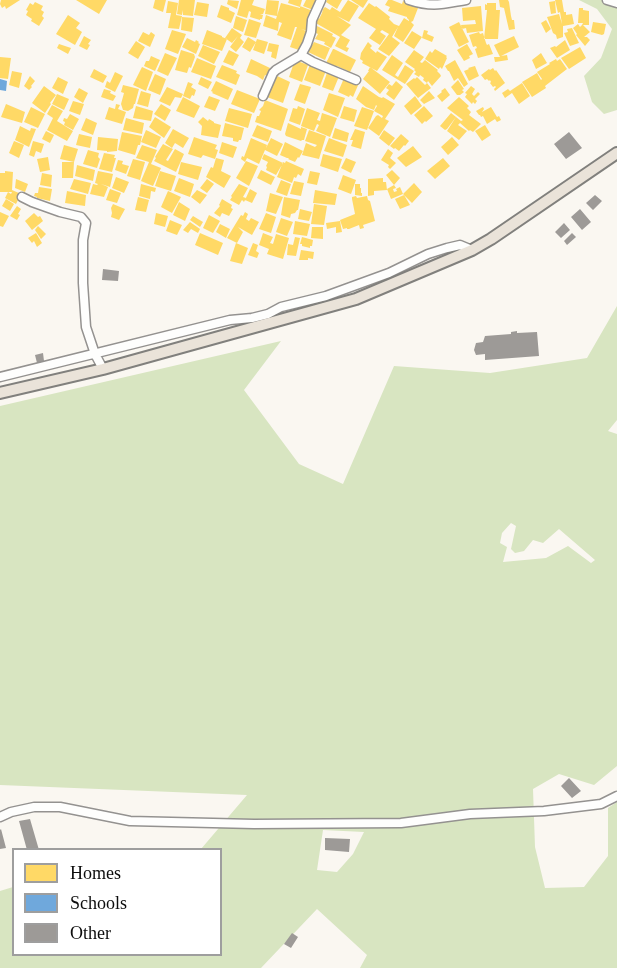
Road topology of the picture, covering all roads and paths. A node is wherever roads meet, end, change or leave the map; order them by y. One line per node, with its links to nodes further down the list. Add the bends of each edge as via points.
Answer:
1 (321, 0): 6 (street)
2 (409, 0): 3 (street, via 439,5)
3 (466, 0)
4 (607, 0): 5 (street)
5 (617, 3)
6 (301, 55): 7 (street); 8 (street, via 273,73)
7 (356, 80)
8 (263, 96)
9 (617, 153): 11 (main road)
10 (22, 197): 12 (street, via 86,222 83,283 86,327)
11 (472, 250): 12 (street, via 460,245 447,248 382,276 268,314); 13 (main road, via 356,299)
12 (94, 354): 13 (street); 14 (street)
13 (103, 369): 15 (main road)
14 (0, 377)
15 (0, 393)
16 (617, 796): 17 (street, via 601,804 401,823 130,821 60,807 34,807)
17 (0, 817)

